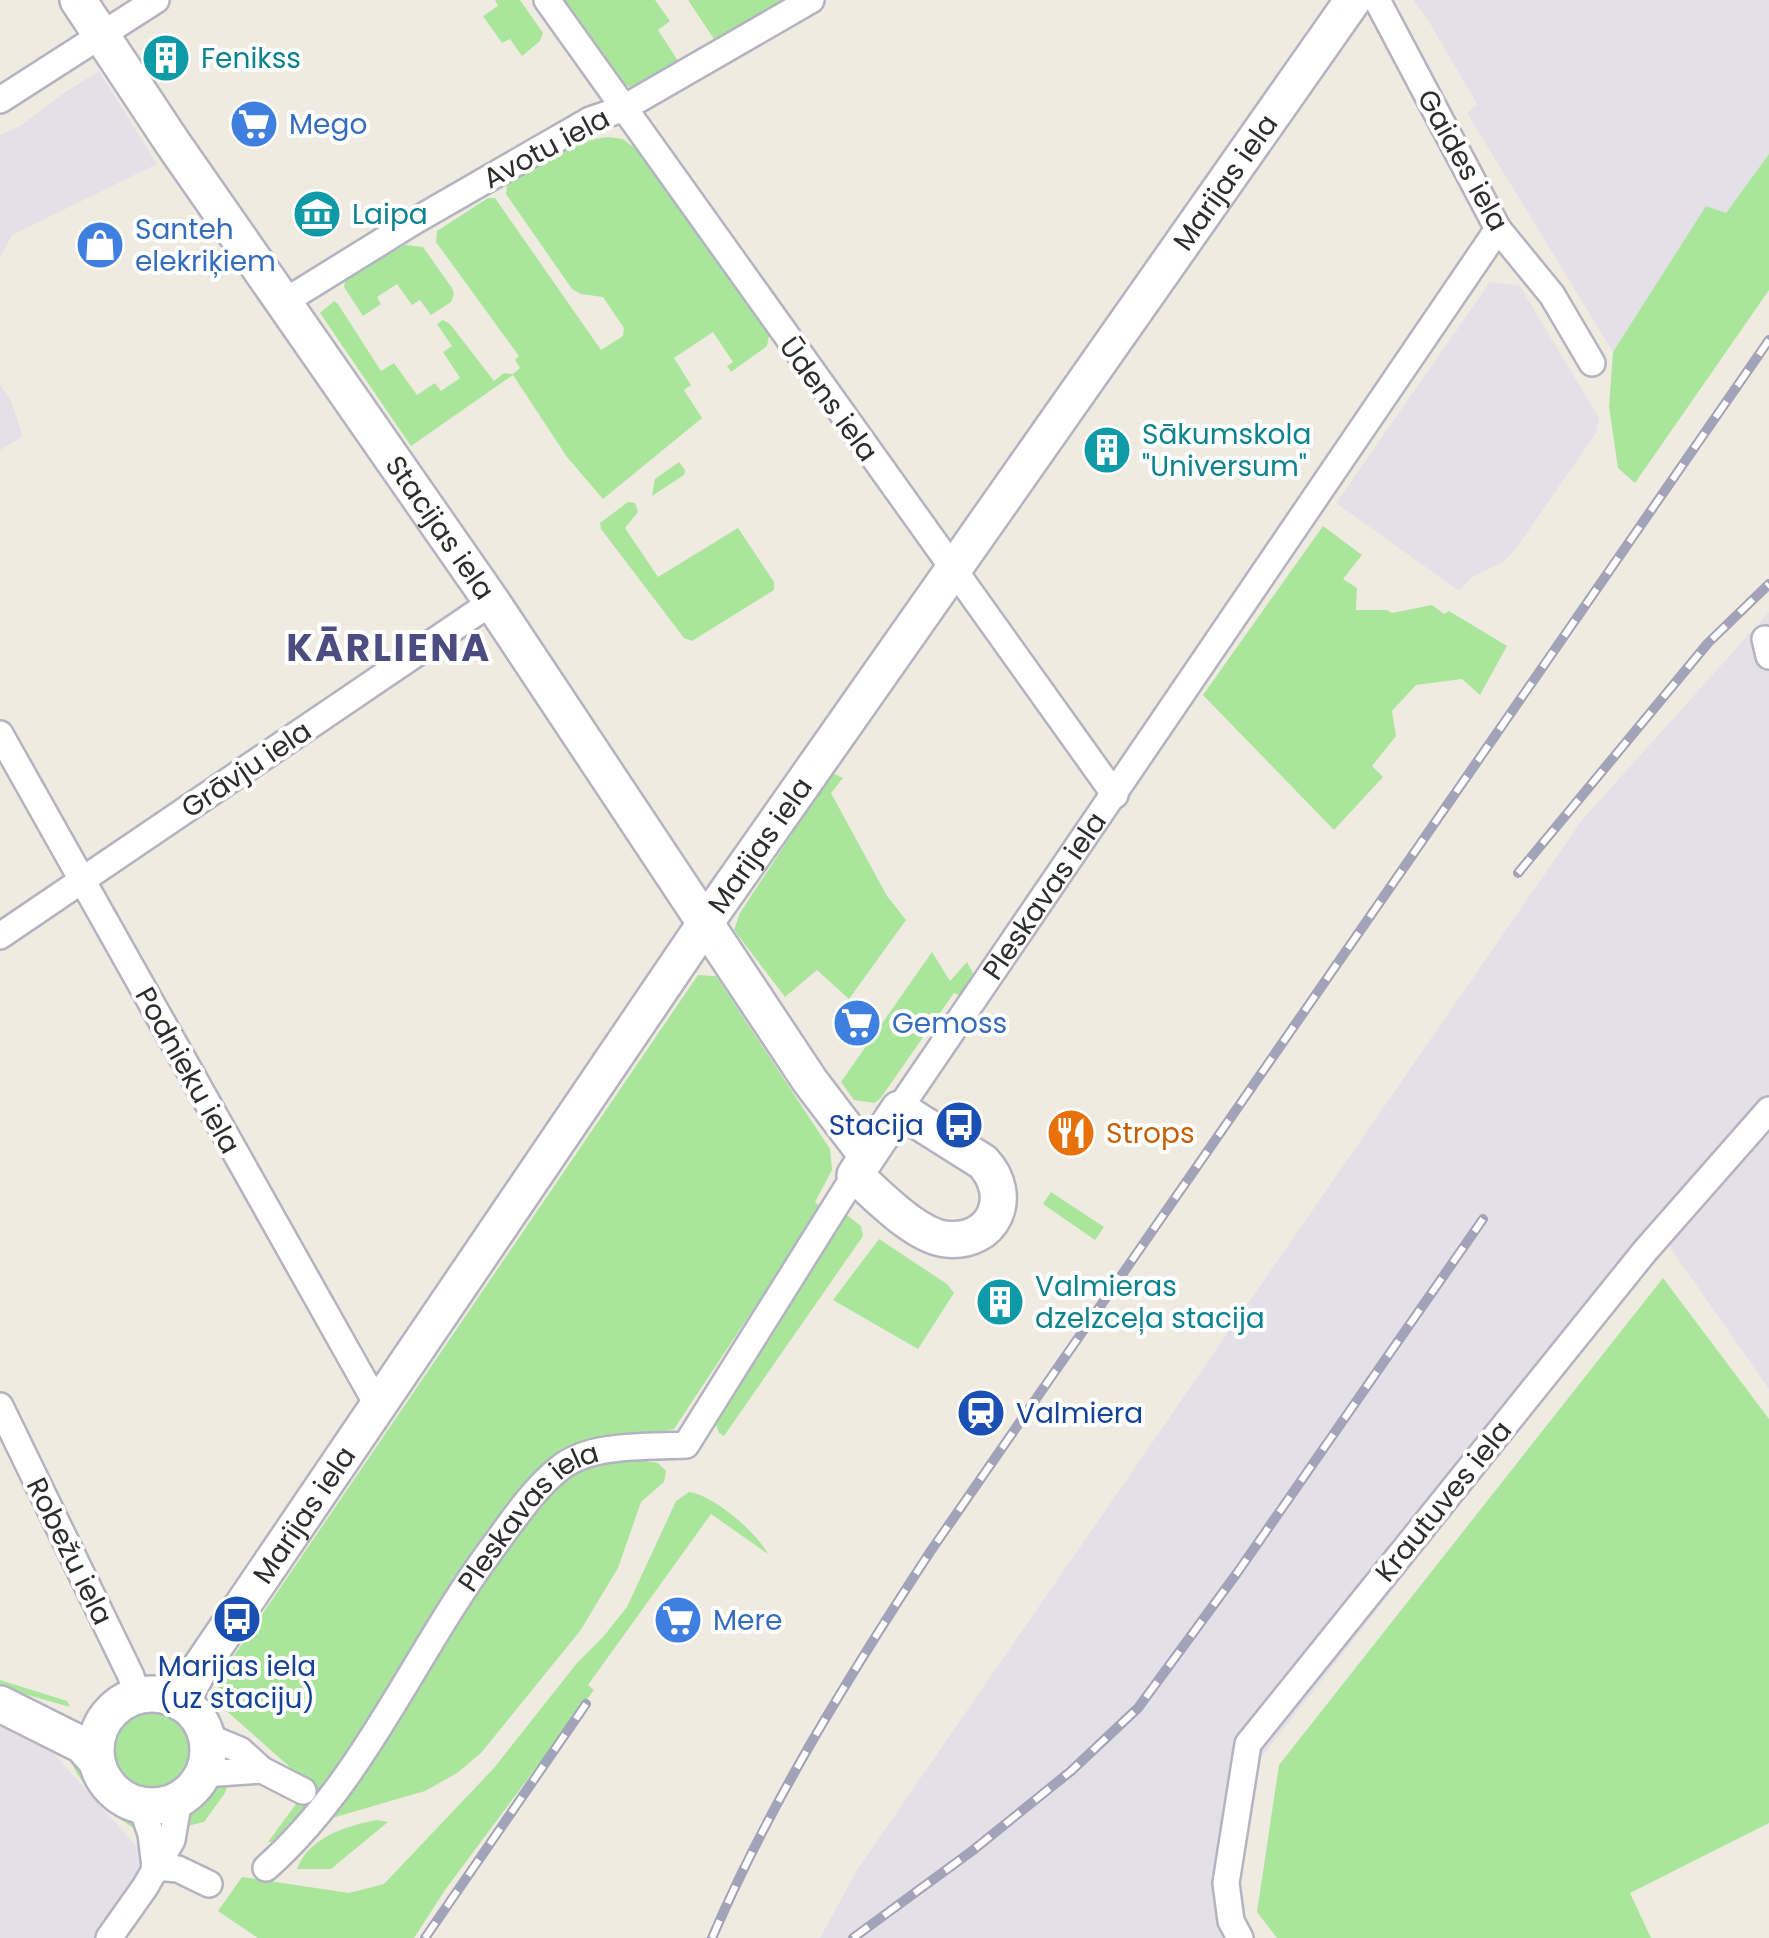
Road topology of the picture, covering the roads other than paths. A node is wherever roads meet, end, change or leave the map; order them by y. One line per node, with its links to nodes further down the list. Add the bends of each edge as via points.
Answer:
1 (78, 0): 7 (street, Stacijas iela)
2 (156, 0): 7 (street)
3 (547, 0): 9 (street, Ūdens iela)
4 (811, 0): 9 (street, Avotu iela)
5 (1353, 0): 13 (street, Marijas iela)
6 (1377, 0): 10 (street, Gaides iela)
7 (102, 36): 8 (street); 11 (street, Stacijas iela)
8 (0, 100)
9 (622, 109): 11 (street, Avotu iela, via 590,120); 13 (street, Ūdens iela)
10 (1498, 229): 12 (street, Gaides iela, via 1552,295); 16 (street, Pleskavas iela)
11 (284, 302): 14 (street, Stacijas iela)
12 (1592, 362)
13 (952, 570): 16 (street, Ūdens iela); 18 (street, Marijas iela)
14 (492, 602): 17 (street, Grāvju iela); 18 (street, Stacijas iela)
15 (0, 734): 17 (street, Podnieku iela)
16 (1115, 795): 20 (street, Pleskavas iela)
17 (82, 880): 19 (street, Grāvju iela); 24 (street, Podnieku iela)
18 (706, 925): 22 (street, Stacijas iela); 24 (street, Marijas iela)
19 (0, 936)
20 (899, 1109): 22 (street, Pleskavas iela); 22 (street, Stacijas iela, via 994,1174 999,1198 990,1224 960,1238 928,1233 890,1207)
21 (1769, 1110): 39 (street, Krautuves iela, via 1645,1251 1248,1744 1226,1883)
22 (861, 1166): 36 (street, Pleskavas iela, via 686,1445 608,1449 561,1466 465,1585 322,1810)
23 (0, 1406): 25 (street, Robežu iela)
24 (378, 1406): 26 (street, Marijas iela)
25 (137, 1697): 26 (street); 28 (street)
26 (181, 1702): 29 (street)
27 (7, 1706): 28 (street); 30 (street, via 82,1745)
28 (107, 1718): 30 (street)
29 (206, 1736): 31 (street, via 240,1750); 32 (street, via 208,1750)
30 (98, 1762): 34 (street, via 109,1786)
31 (262, 1770): 32 (street); 33 (street)
32 (191, 1786): 34 (street, via 166,1804); 35 (street)
33 (304, 1792)
34 (141, 1805): 35 (street)
35 (155, 1867): 37 (street); 38 (street)
36 (266, 1868)
37 (209, 1884)
38 (109, 1938)
39 (1240, 1938)

